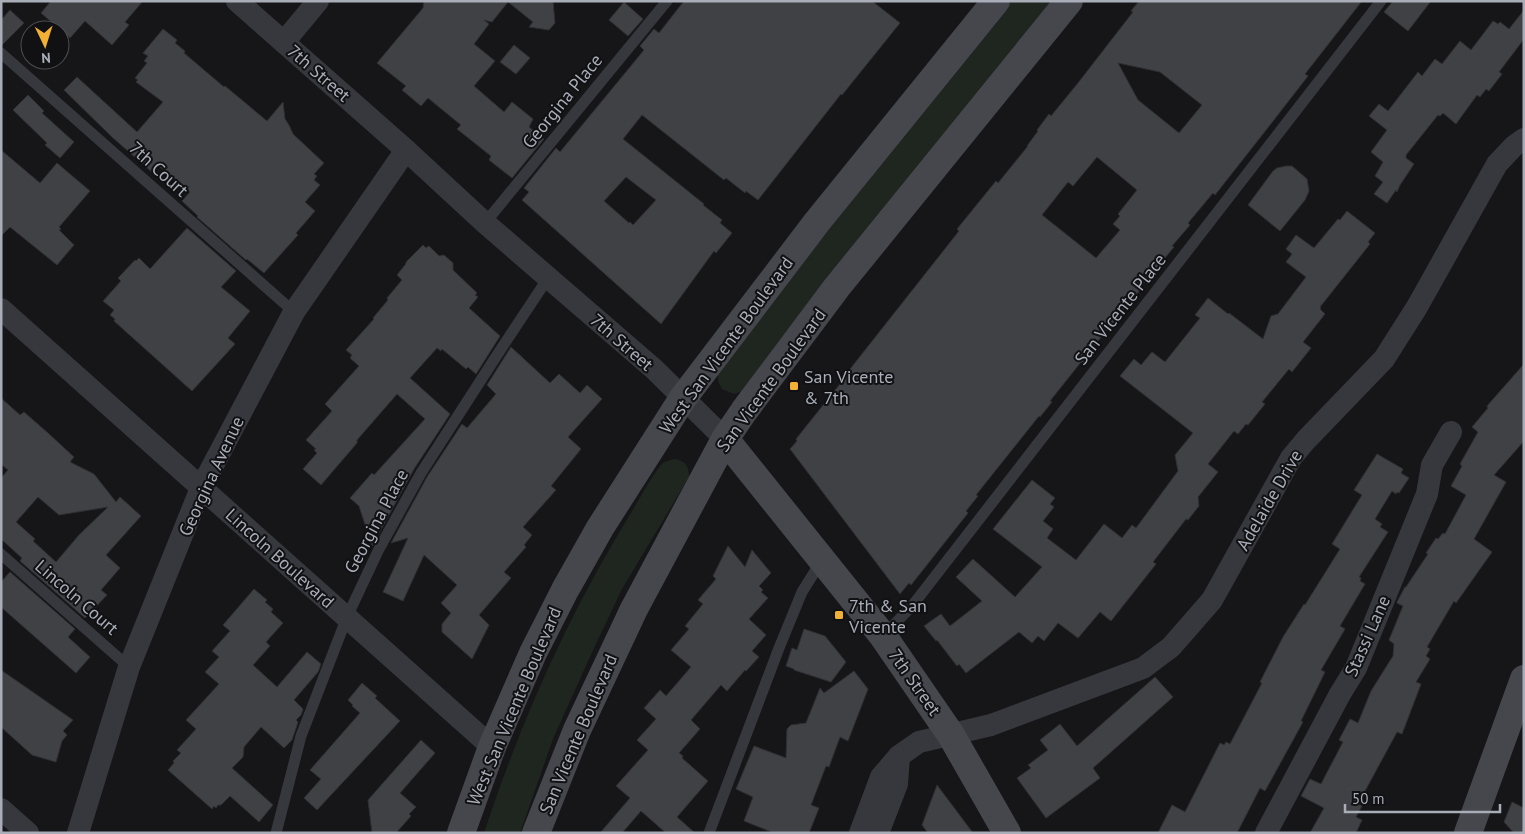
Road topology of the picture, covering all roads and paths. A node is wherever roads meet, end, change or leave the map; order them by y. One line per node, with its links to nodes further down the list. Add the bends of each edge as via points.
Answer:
1 (237, 1): 7 (street, 7th Street)
2 (318, 1): 7 (street)
3 (667, 1): 11 (lane, Georgina Place)
4 (996, 1): 15 (main road, West San Vicente Boulevard, via 817,222)
5 (1069, 1): 17 (main road, San Vicente Boulevard, via 837,287)
6 (1381, 1): 22 (lane, San Vicente Place, via 912,606)
7 (284, 42): 10 (street, 7th Street)
8 (1, 53): 14 (lane, 7th Court)
9 (1524, 139): 25 (street, Adelaide Drive, via 1497,164 1384,359 1291,458 1212,600 1171,647 1143,668 991,725)
10 (406, 150): 11 (street, 7th Street); 14 (street, Georgina Avenue)
11 (485, 223): 12 (street, 7th Street)
12 (548, 278): 15 (street, 7th Street); 21 (lane, Georgina Place, via 421,472)
13 (1, 308): 18 (street, Lincoln Boulevard)
14 (294, 312): 18 (street, Georgina Avenue)
15 (683, 398): 17 (street, 7th Street); 26 (main road, West San Vicente Boulevard, via 600,528 565,590 532,653)
16 (1451, 432): 38 (street, Stassi Lane, via 1432,465 1427,494 1356,668)
17 (725, 439): 20 (main road, 7th Street); 33 (main road, San Vicente Boulevard, via 634,609 577,730)
18 (201, 488): 21 (street, Lincoln Boulevard); 23 (street, Georgina Avenue)
19 (1, 554): 23 (lane, Lincoln Court)
20 (822, 560): 22 (main road, 7th Street); 34 (lane, via 802,592)
21 (347, 617): 26 (street, Lincoln Boulevard); 31 (lane, Georgina Place, via 301,736)
22 (883, 636): 25 (main road, 7th Street)
23 (129, 667): 30 (street, Georgina Avenue)
24 (1524, 679): 39 (main road)
25 (951, 734): 27 (street, Adelaide Drive, via 919,742); 37 (main road, 7th Street)
26 (492, 747): 32 (main road, West San Vicente Boulevard)
27 (899, 756): 35 (street, Adelaide Drive, via 881,777); 36 (street, via 897,784)
28 (1, 809): 29 (street)
29 (28, 833)
30 (78, 833)
31 (276, 833)
32 (461, 833)
33 (536, 833)
34 (709, 833)
35 (860, 833)
36 (878, 833)
37 (1007, 833)
38 (1266, 833)
39 (1468, 833)

